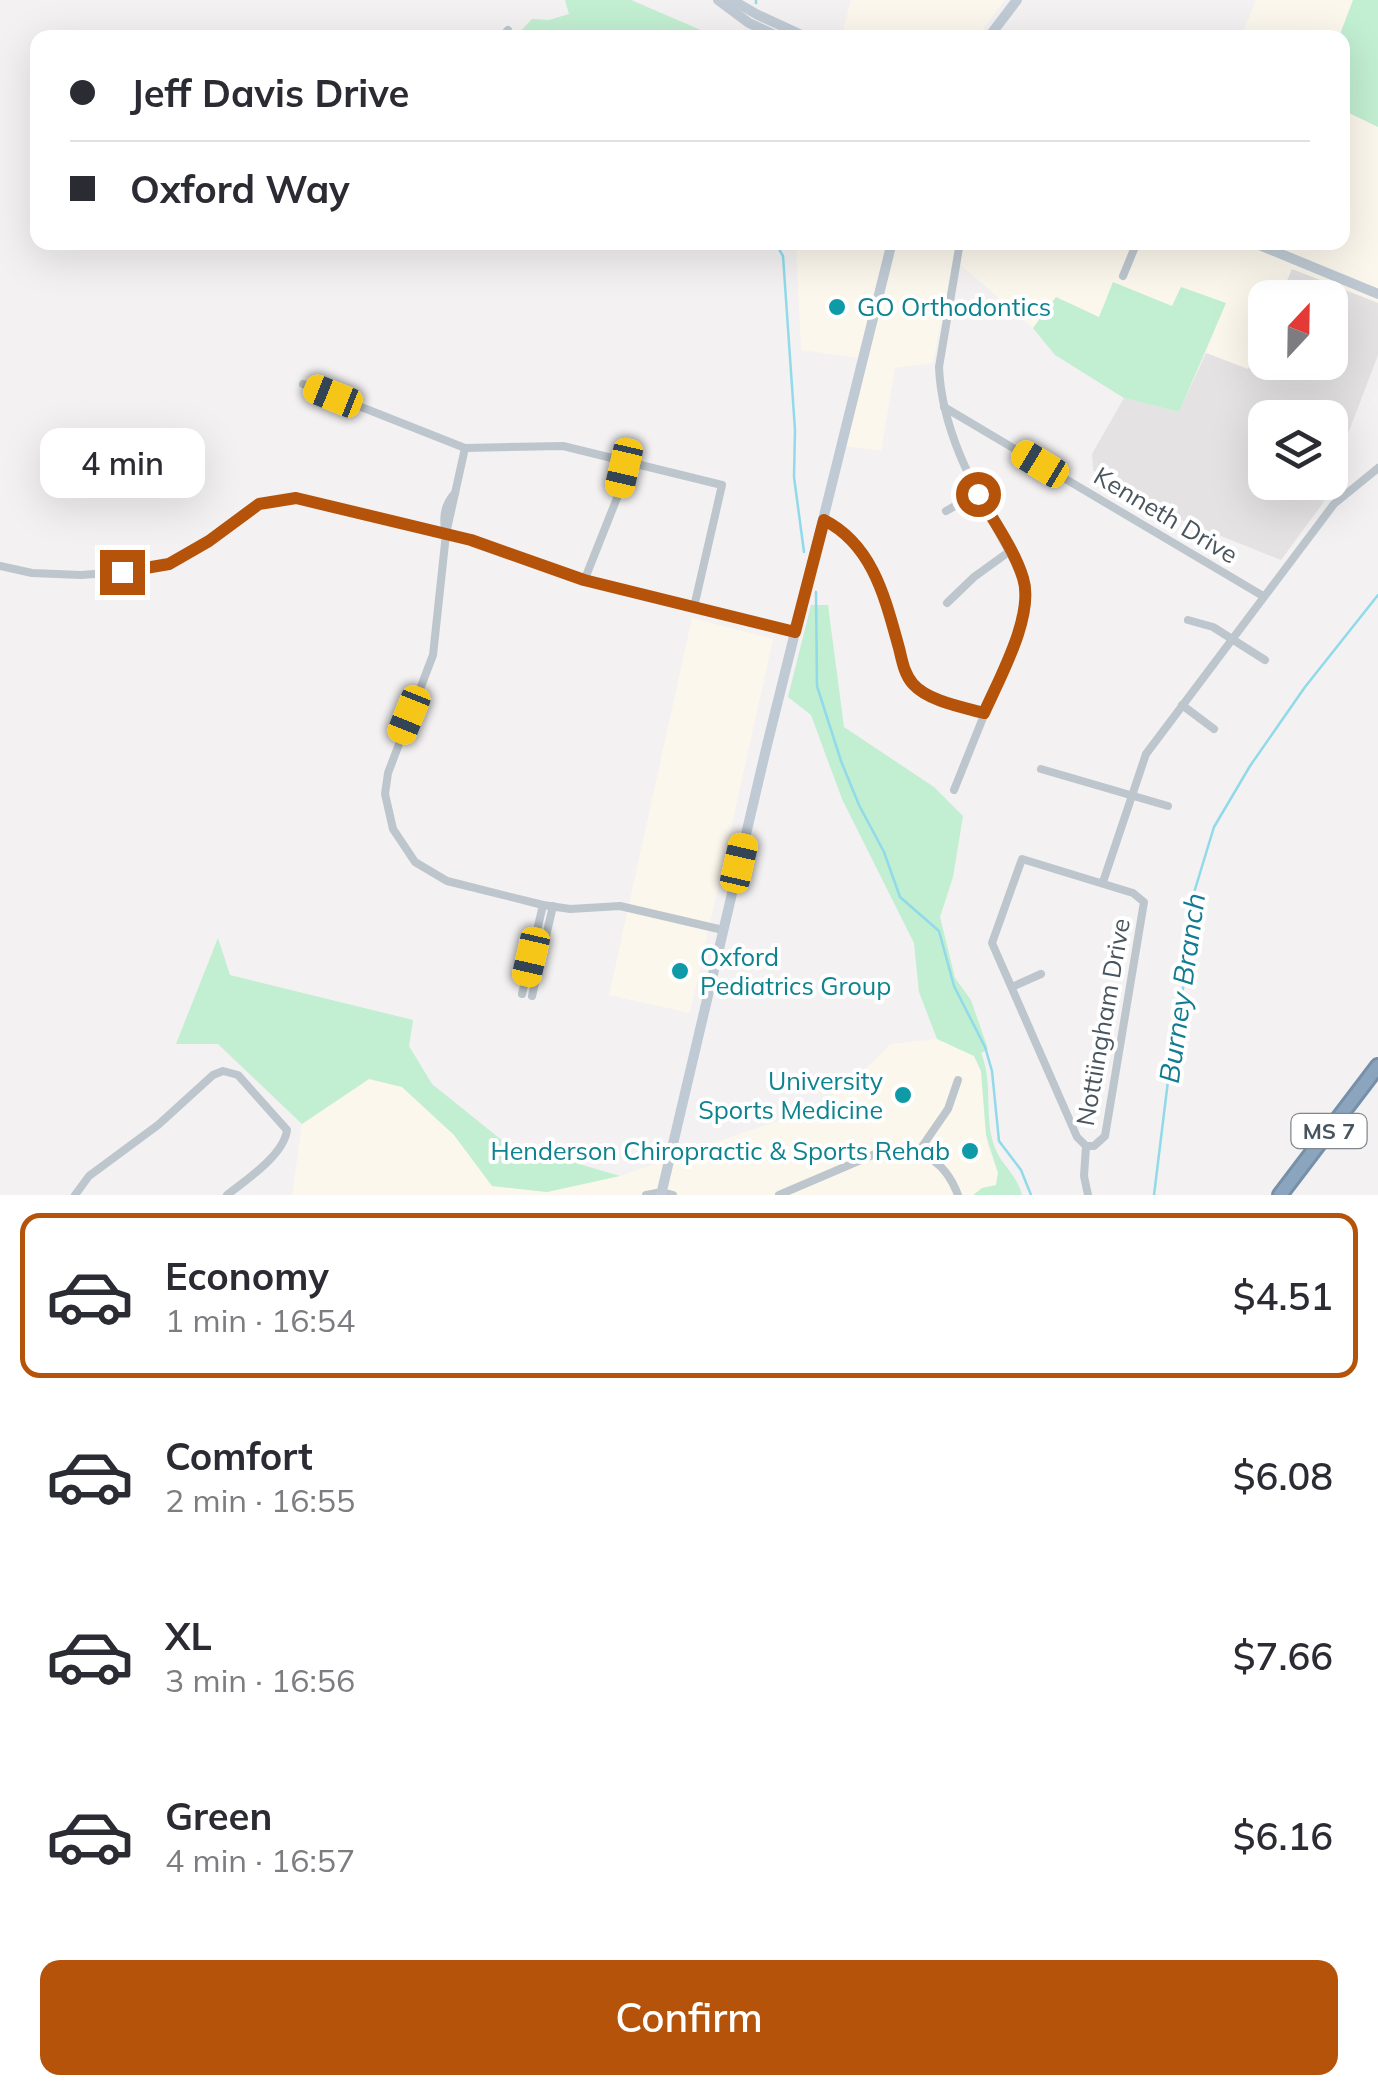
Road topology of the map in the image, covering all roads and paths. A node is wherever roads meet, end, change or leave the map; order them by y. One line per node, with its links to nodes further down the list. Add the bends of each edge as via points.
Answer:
1 (718, 0): 4 (street)
2 (732, 0): 5 (street)
3 (1017, 0): 6 (street)
4 (764, 30)
5 (791, 30)
6 (994, 30)
7 (890, 250): 20 (street)
8 (959, 250): 14 (street, via 939,367)
9 (1134, 250): 11 (street)
10 (1271, 250): 12 (street)
11 (1123, 276)
12 (1378, 294)
13 (303, 384): 15 (street)
14 (944, 408): 18 (street); 25 (street, Kenneth Drive)
15 (465, 448): 16 (street, via 551,444); 21 (street)
16 (626, 460): 24 (street); 27 (street, via 722,485)
17 (1378, 468): 25 (street, Nottiingham Drive, via 1334,504)
18 (978, 494): 19 (street); 22 (street)
19 (946, 512)
20 (824, 520): 29 (street); 33 (street, via 850,537 878,578 913,684)
21 (446, 534): 23 (street, via 318,501 278,499 244,512 190,553 146,570 32,574); 24 (street); 40 (street, via 433,655 388,773 387,812 404,847 431,874)
22 (1010, 551): 26 (street); 33 (street, via 1024,578 1023,618)
23 (0, 566)
24 (584, 580): 27 (street)
25 (1263, 596): 30 (street, Nottiingham Drive)
26 (948, 602)
27 (694, 607): 29 (street)
28 (1188, 620): 30 (street)
29 (795, 632): 42 (street)
30 (1232, 638): 31 (street); 32 (street, Nottiingham Drive)
31 (1265, 660)
32 (1182, 705): 34 (street); 37 (street, Nottiingham Drive, via 1146,754)
33 (984, 713): 36 (street)
34 (1214, 729)
35 (1041, 768): 37 (street)
36 (954, 790)
37 (1130, 795): 38 (street); 39 (street, Nottiingham Drive)
38 (1168, 806)
39 (1102, 882): 44 (street, Nottiingham Drive, via 1022,859 992,943); 47 (street, Nottiingham Drive, via 1141,897 1144,909 1105,1136)
40 (543, 904): 41 (street); 41 (street, via 527,995)
41 (553, 906): 42 (street, via 620,906)
42 (722, 930): 49 (street)
43 (1041, 974): 44 (street)
44 (1012, 987): 47 (street, Nottiingham Drive)
45 (1378, 1066): 56 (highway, MS 7)
46 (958, 1080): 48 (street)
47 (1086, 1146): 55 (street)
48 (919, 1151): 53 (street, via 882,1151); 54 (street, via 940,1164)
49 (665, 1194): 52 (street)
50 (75, 1195): 51 (street, via 89,1176 223,1072 238,1075 286,1130 284,1141)
51 (227, 1195)
52 (646, 1195)
53 (779, 1195)
54 (958, 1195)
55 (1088, 1195)
56 (1280, 1195)

